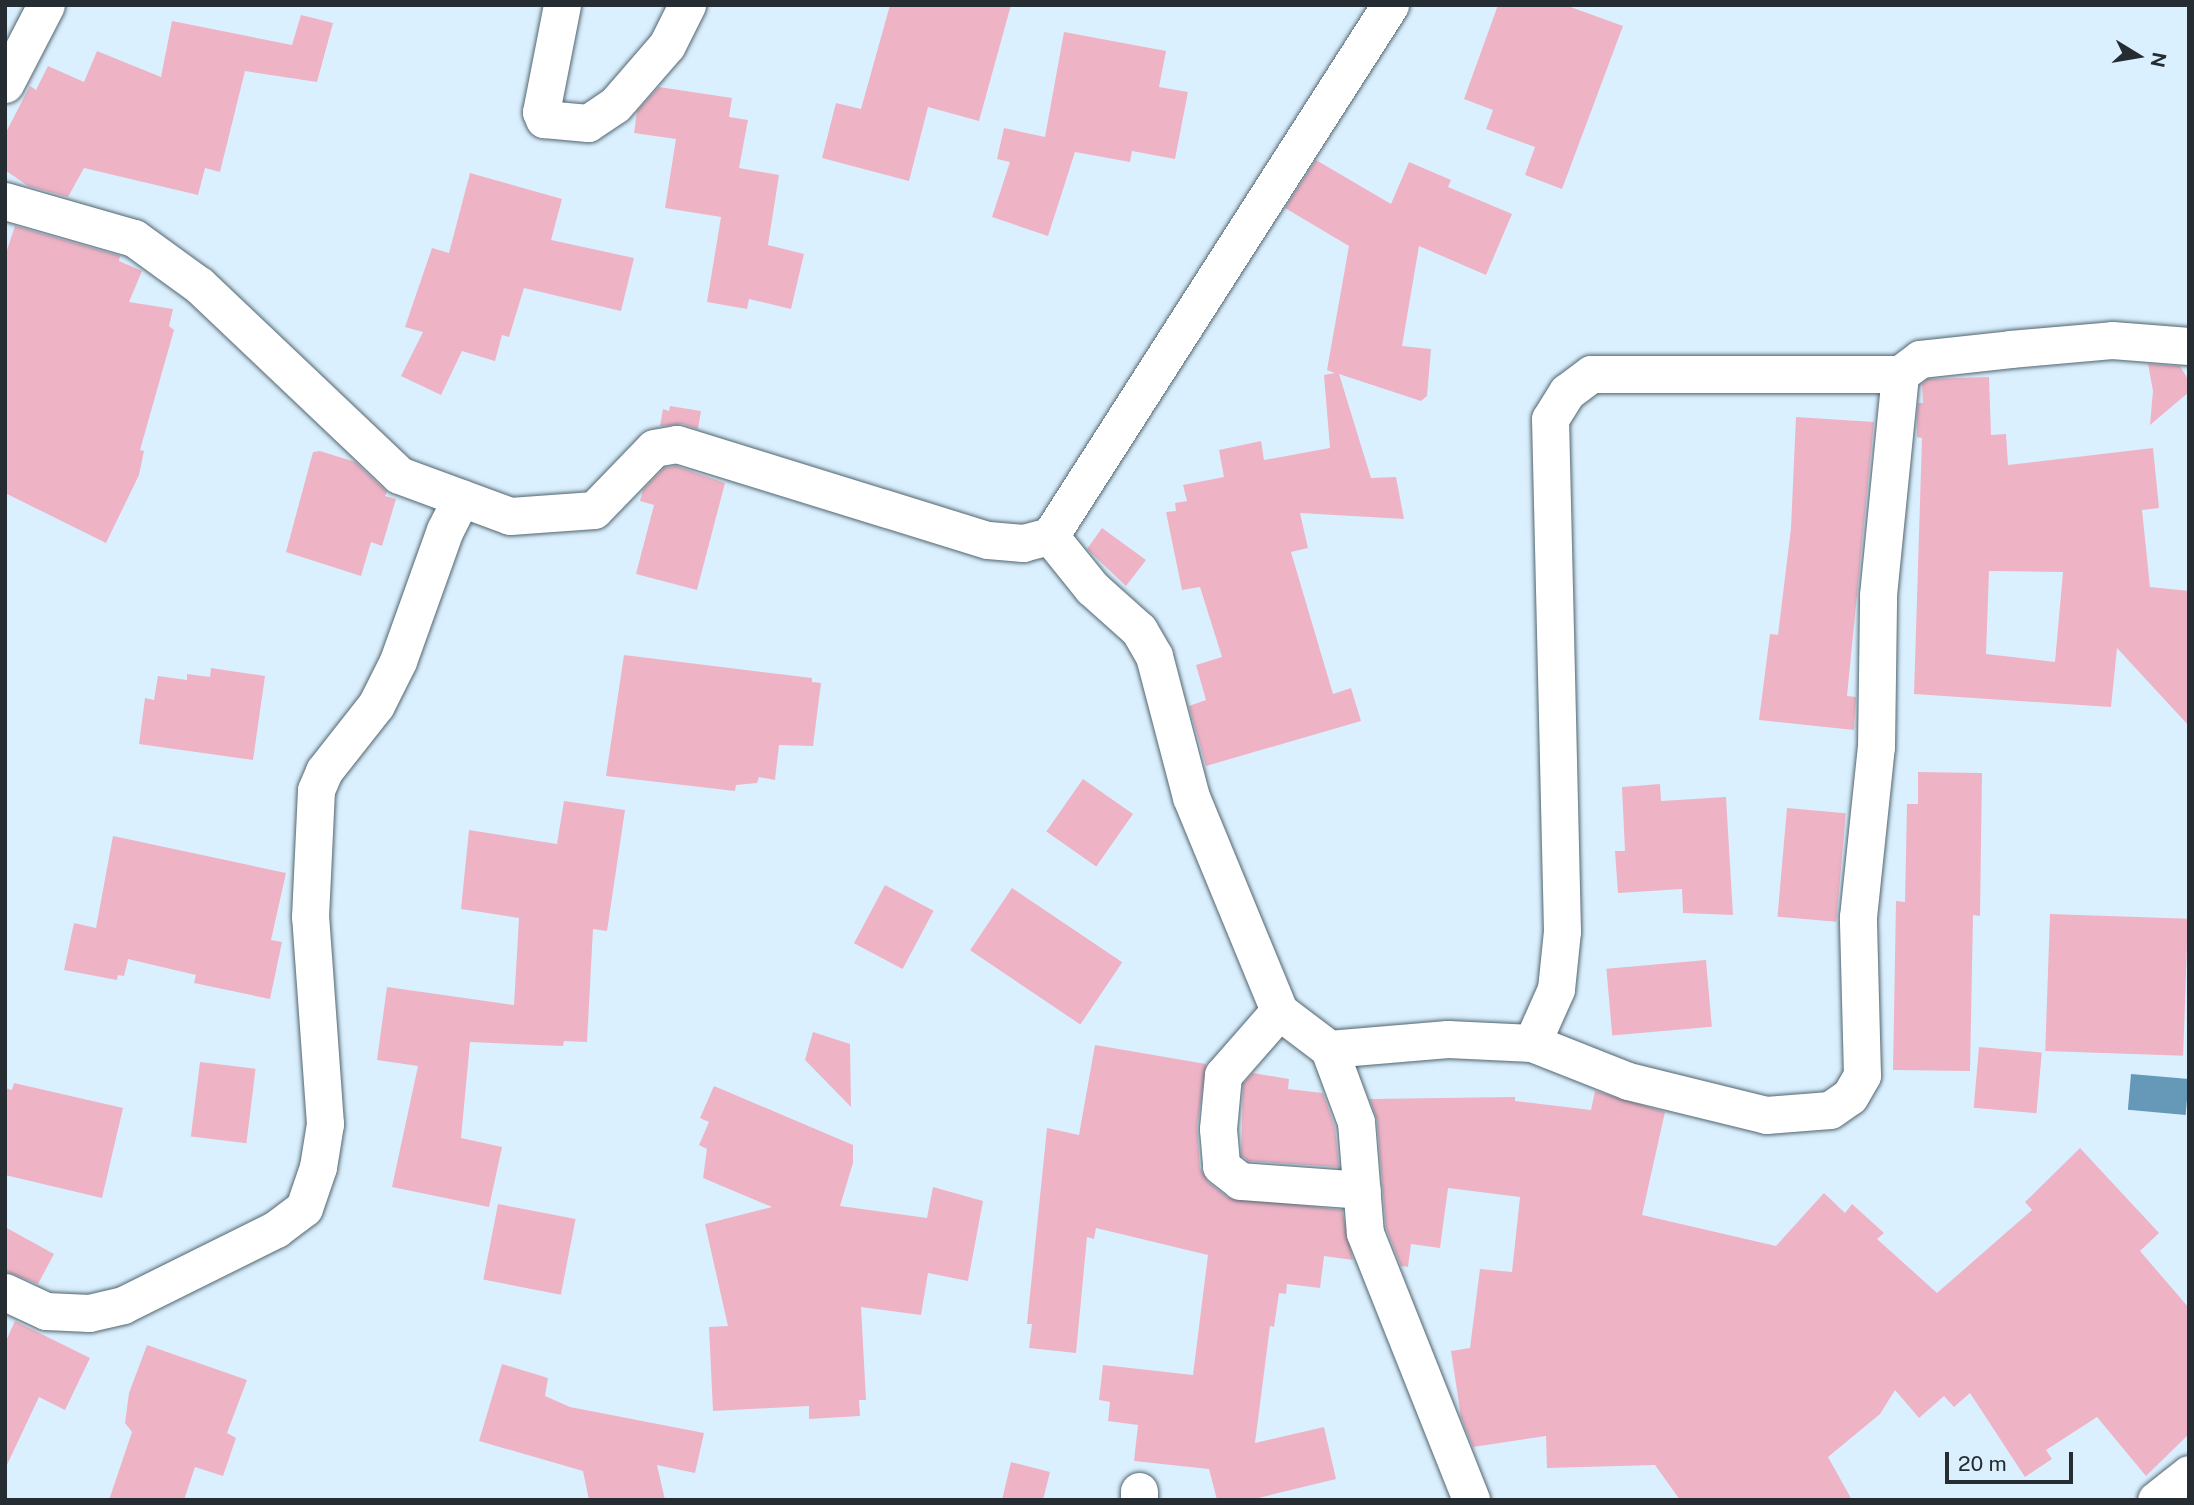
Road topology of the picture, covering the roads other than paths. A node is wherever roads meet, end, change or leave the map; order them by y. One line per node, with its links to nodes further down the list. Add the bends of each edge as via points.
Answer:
1 (46, 5): 5 (street)
2 (562, 5): 3 (street, via 541,112 544,119 588,123 615,105 667,45)
3 (688, 5)
4 (1390, 5): 10 (street)
5 (5, 84)
6 (5, 201): 9 (street, via 134,238 199,285 399,475)
7 (2189, 346): 8 (street, via 2112,340 2010,349 1920,359)
8 (1899, 374): 12 (street, via 1591,374 1567,392 1550,419 1562,931 1556,989); 12 (street, via 1878,595 1876,747 1858,917 1862,1075 1850,1096 1830,1110 1766,1115 1628,1081)
9 (461, 498): 10 (street, via 510,516 594,510 654,448 677,444 988,540 1023,542); 15 (street, via 398,661 376,705 324,771 316,790 310,917 325,1125 318,1167 304,1208 276,1229 123,1305 89,1313 46,1311)
10 (1050, 536): 11 (street, via 1092,588 1139,630 1154,656 1191,797)
11 (1279, 1011): 13 (street); 14 (street, via 1223,1076 1218,1129 1221,1166 1240,1181)
12 (1532, 1044): 13 (street, via 1448,1039)
13 (1329, 1049): 14 (street, via 1356,1122)
14 (1362, 1190): 17 (street, via 1365,1233)
15 (5, 1293)
16 (2189, 1474): 18 (street)
17 (1471, 1500)
18 (2156, 1500)

